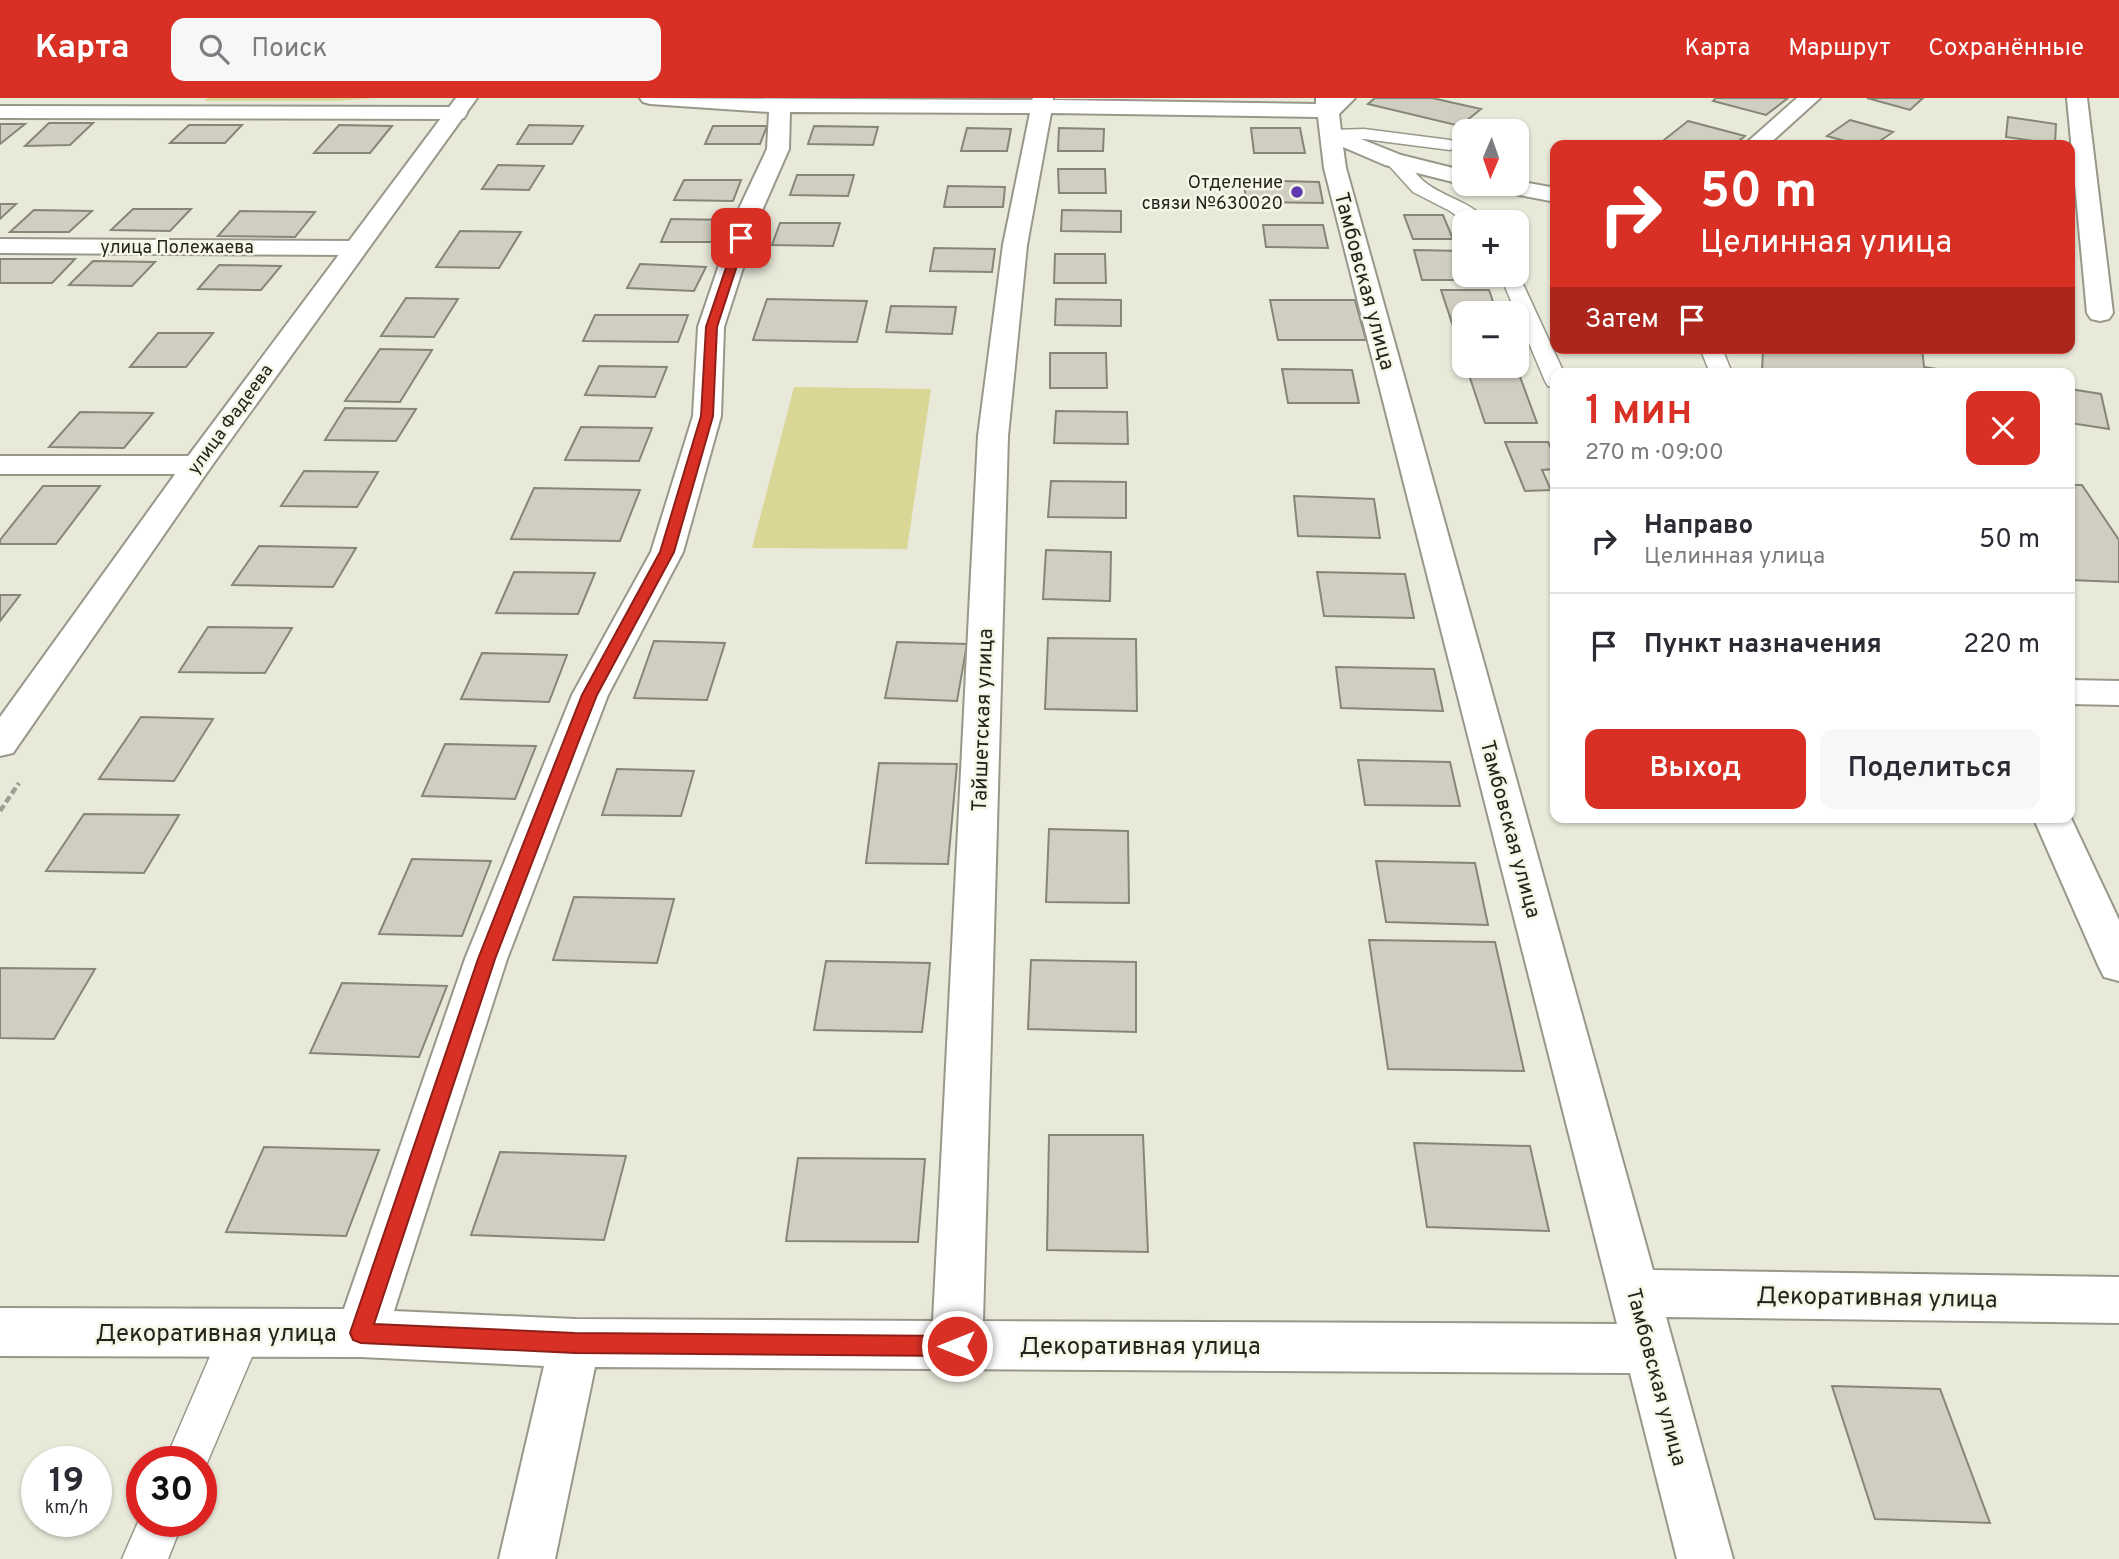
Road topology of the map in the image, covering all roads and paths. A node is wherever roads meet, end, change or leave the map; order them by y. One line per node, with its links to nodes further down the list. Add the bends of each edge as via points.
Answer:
1 (650, 98): 6 (street)
2 (1810, 98): 9 (street)
3 (2077, 98): 20 (street)
4 (1044, 102): 6 (street); 7 (street); 35 (street, Тайшетская улица, via 1016,245 993,436)
5 (461, 105): 8 (street); 17 (street, улица Фадеева)
6 (780, 106): 32 (street, via 778,149 748,215 711,327 707,416 667,552 590,695 486,959)
7 (1333, 111): 10 (lane, via 1364,134); 11 (street); 29 (street, Тамбовская улица, via 1335,168)
8 (0, 112)
9 (1761, 140)
10 (1450, 145)
11 (1393, 160): 12 (street); 15 (lane, via 1420,188)
12 (1452, 175)
13 (1530, 190): 14 (street)
14 (1550, 194)
15 (1461, 210)
16 (0, 246): 17 (street, улица Полежаева)
17 (355, 248): 23 (street, улица Фадеева)
18 (1515, 287): 21 (lane)
19 (2075, 308): 20 (street)
20 (2109, 315)
21 (1550, 368)
22 (0, 465): 23 (street)
23 (197, 465): 26 (street, улица Фадеева)
24 (2075, 692): 25 (street)
25 (2119, 693)
26 (0, 744)
27 (2055, 823): 28 (street)
28 (2119, 965)
29 (1635, 1293): 30 (street, Декоративная улица); 36 (street, Тамбовская улица)
30 (2119, 1300)
31 (0, 1332): 33 (street, Декоративная улица)
32 (361, 1333): 33 (street, Декоративная улица); 34 (street, Декоративная улица)
33 (241, 1334): 37 (lane)
34 (575, 1343): 35 (street, Декоративная улица); 40 (street)
35 (957, 1346): 36 (street, Декоративная улица)
36 (1649, 1349): 41 (street, Тамбовская улица)
37 (193, 1446)
38 (154, 1537): 39 (lane)
39 (145, 1559)
40 (527, 1559)
41 (1705, 1559)

